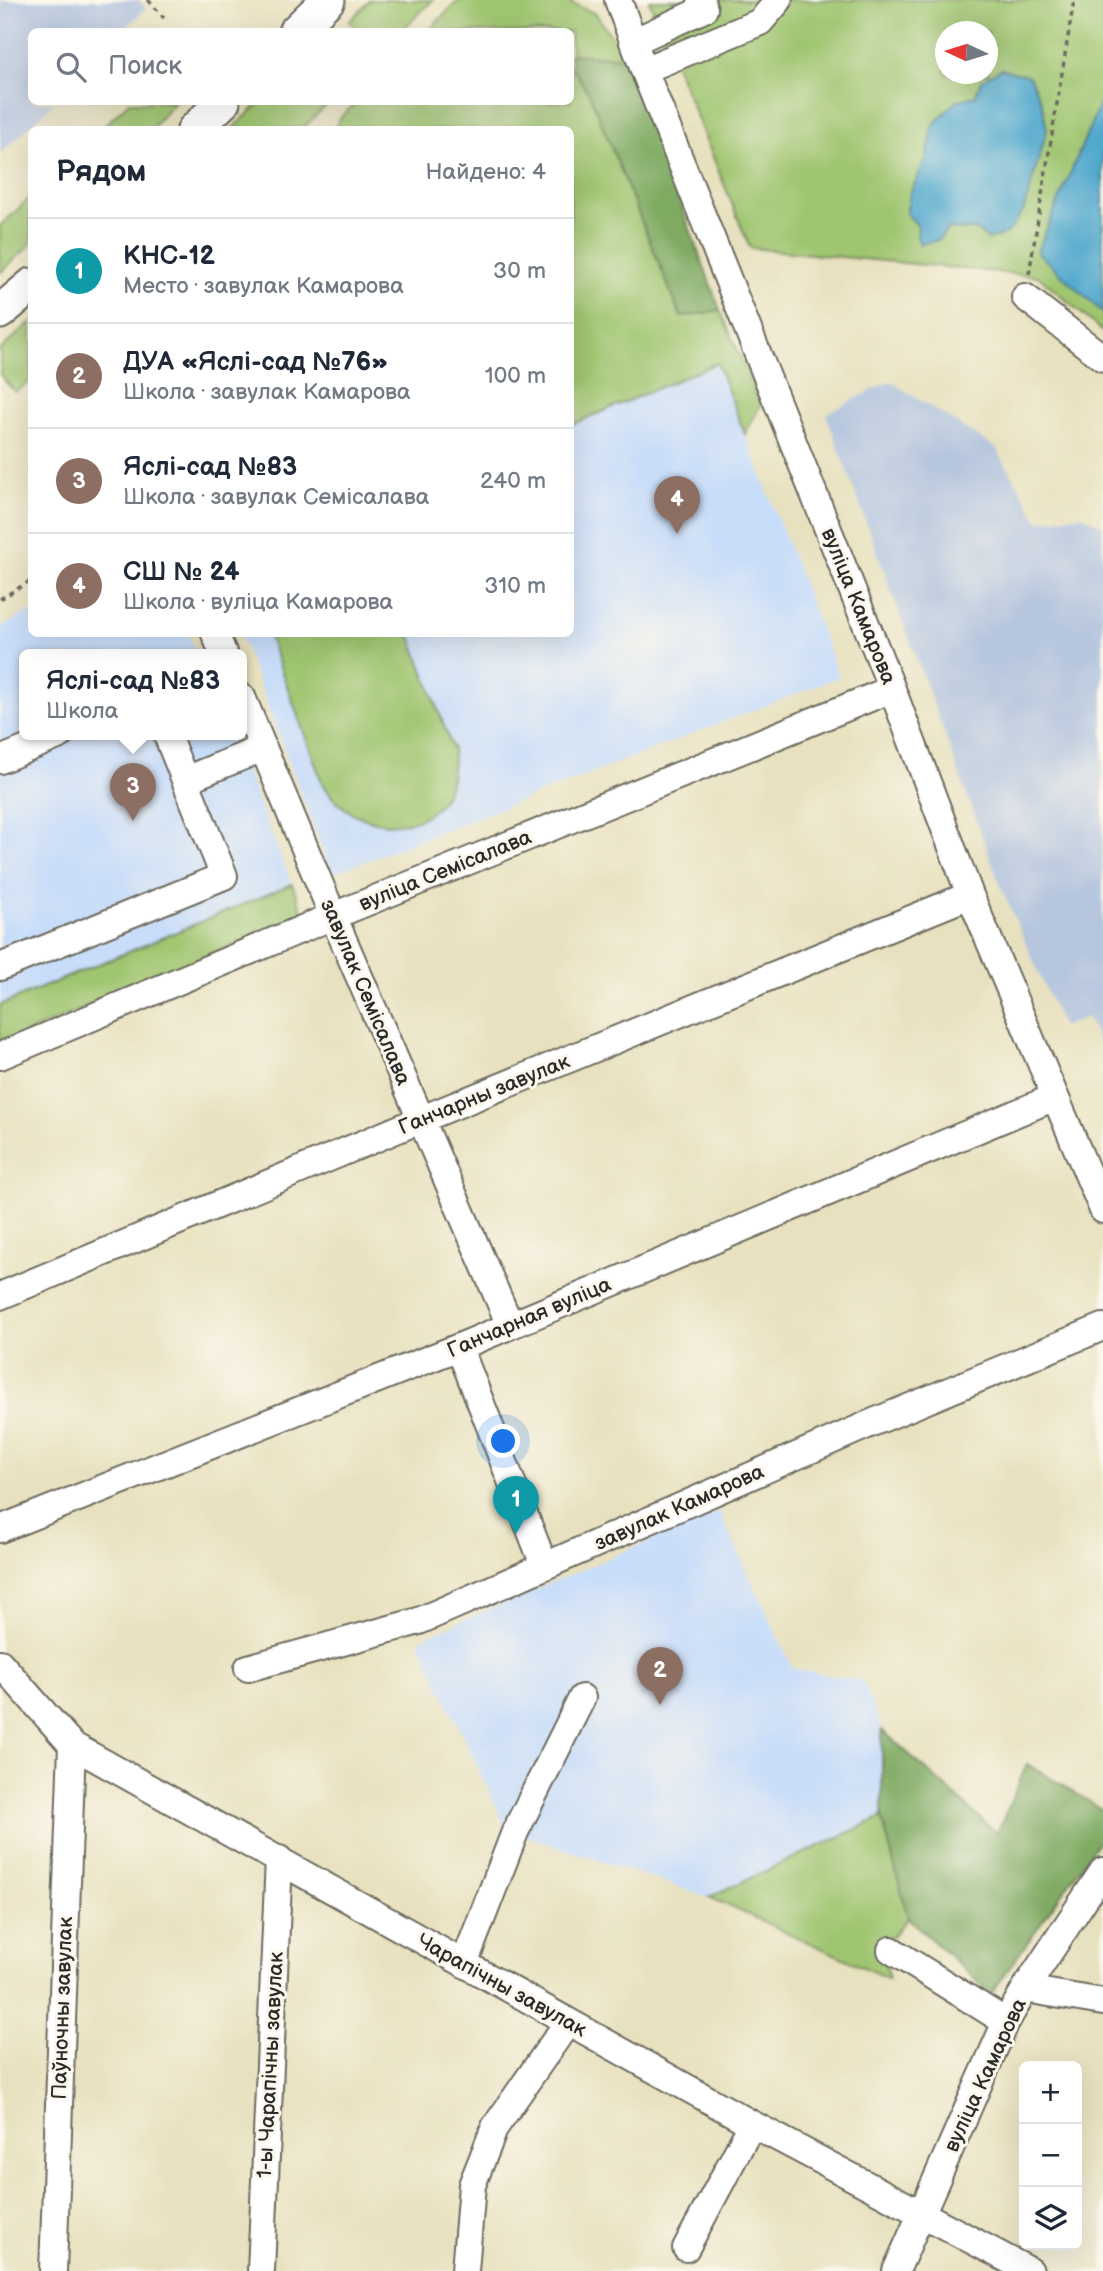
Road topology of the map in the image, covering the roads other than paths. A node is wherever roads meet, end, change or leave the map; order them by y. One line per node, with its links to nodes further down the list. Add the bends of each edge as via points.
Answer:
1 (328, 0): 5 (main road)
2 (618, 0): 6 (street, вуліца Камарова)
3 (701, 0): 6 (street, via 704,9)
4 (779, 0): 7 (street, via 760,22)
5 (299, 28)
6 (633, 42): 7 (street, вуліца Камарова)
7 (644, 70): 14 (street, вуліца Камарова)
8 (220, 105): 9 (main road)
9 (198, 126)
10 (28, 288): 12 (main road)
11 (1026, 297): 13 (street)
12 (0, 312)
13 (1103, 358)
14 (892, 689): 21 (street, вуліца Камарова); 22 (street, вуліца Семісалава)
15 (247, 709): 18 (street, завулак Семісалава)
16 (48, 740): 19 (street)
17 (169, 740): 20 (street)
18 (263, 748): 20 (street); 22 (street, завулак Семісалава)
19 (0, 760)
20 (185, 780): 23 (street, via 224,876)
21 (970, 895): 25 (street, вуліца Камарова); 26 (street, Ганчарны завулак)
22 (333, 916): 24 (street, вуліца Семісалава); 26 (street, завулак Семісалава)
23 (0, 967)
24 (0, 1056)
25 (1055, 1097): 27 (street, вуліца Камарова); 29 (street, Ганчарная вуліца)
26 (422, 1119): 28 (street, Ганчарны завулак); 29 (street, завулак Семісалава)
27 (1103, 1210)
28 (0, 1296)
29 (510, 1325): 31 (street, Ганчарная вуліца)
30 (1103, 1327): 33 (street, завулак Камарова)
31 (459, 1348): 32 (street, Ганчарная вуліца); 33 (street)
32 (0, 1529)
33 (544, 1565): 35 (street, завулак Камарова, via 419,1620)
34 (0, 1663): 37 (street, Чарапічны завулак)
35 (248, 1668)
36 (582, 1698): 41 (street, via 515,1832)
37 (72, 1745): 38 (street, Чарапічны завулак); 49 (street, Паўночны завулак)
38 (279, 1859): 41 (street, Чарапічны завулак); 50 (street, 1-ы Чарапічны завулак)
39 (1103, 1871): 42 (street, вуліца Камарова)
40 (891, 1950): 45 (street)
41 (464, 1964): 44 (street, Чарапічны завулак)
42 (1025, 1989): 43 (street); 45 (street, вуліца Камарова)
43 (1103, 2001)
44 (568, 2022): 46 (street, Чарапічны завулак); 51 (street, via 495,2127 472,2185)
45 (1006, 2022): 47 (street, вуліца Камарова)
46 (752, 2124): 47 (street, Чарапічны завулак); 48 (street)
47 (922, 2214): 52 (street, вуліца Камарова); 53 (street, Чарапічны завулак)
48 (685, 2248)
49 (53, 2271)
50 (261, 2271)
51 (465, 2271)
52 (896, 2271)
53 (1030, 2271)

